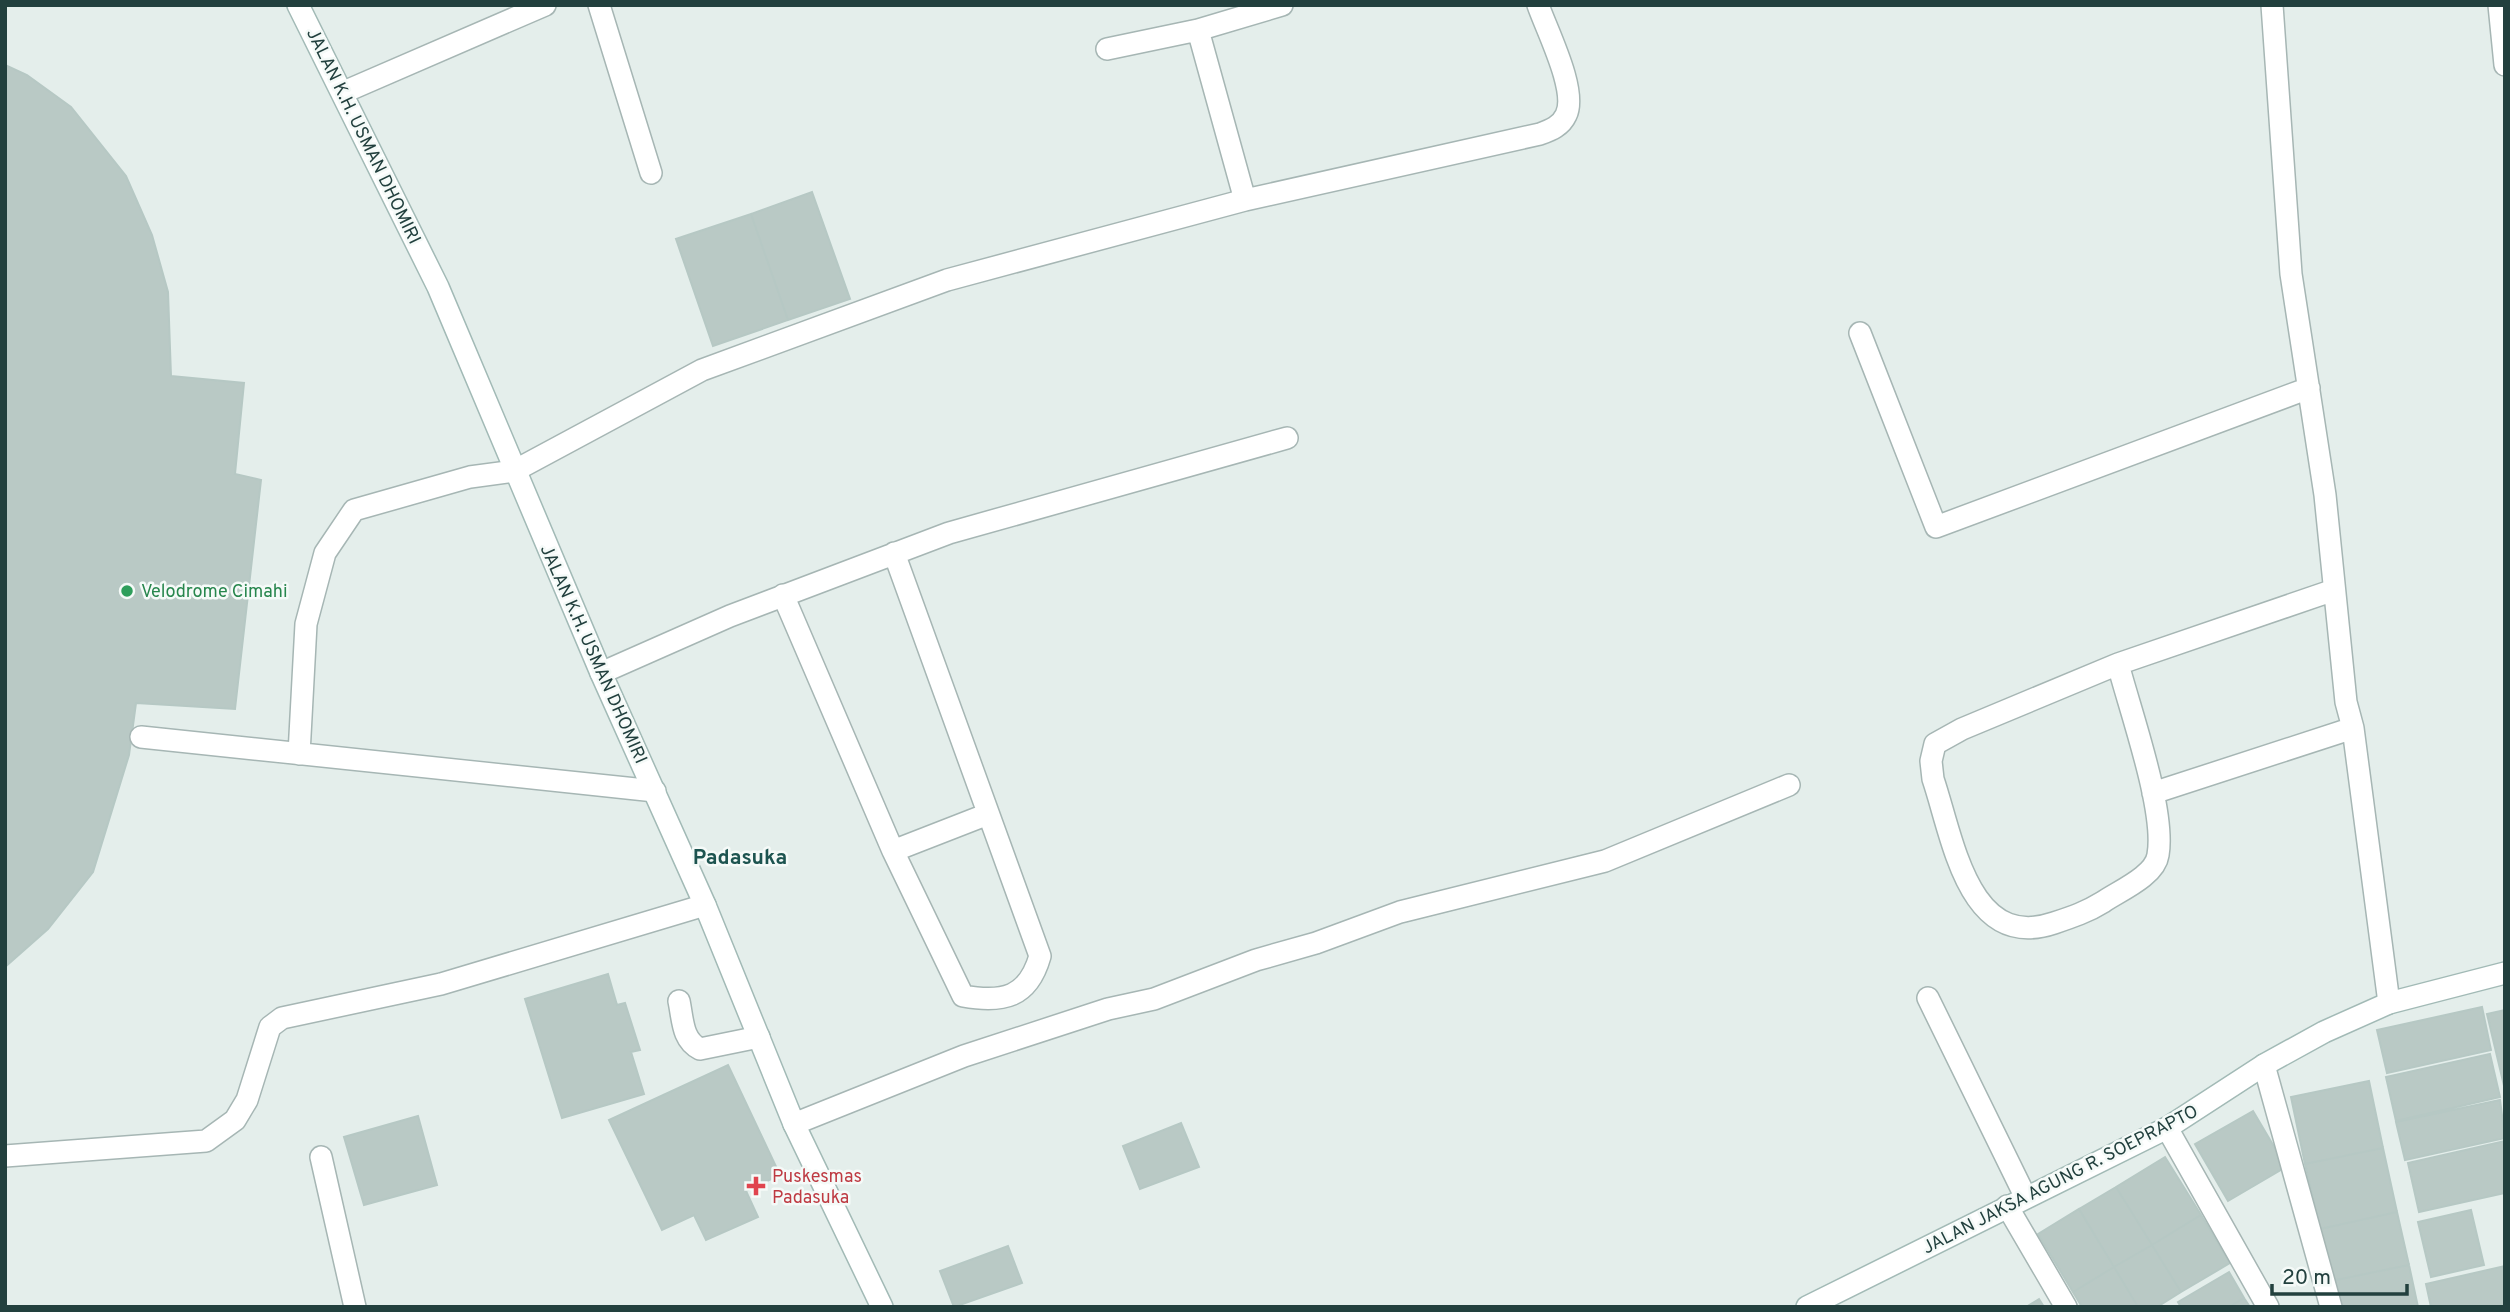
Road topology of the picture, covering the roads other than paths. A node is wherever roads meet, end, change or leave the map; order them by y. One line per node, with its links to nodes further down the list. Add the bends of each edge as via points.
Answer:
1 (298, 5): 11 (street, JALAN K.H. USMAN DHOMIRI)
2 (545, 5): 11 (street)
3 (599, 5): 12 (street)
4 (1282, 5): 8 (street)
5 (1538, 5): 13 (street, via 1570,94 1565,118 1555,128)
6 (2272, 5): 15 (street, via 2291,274)
7 (2499, 5): 10 (street)
8 (1198, 30): 9 (street); 13 (street)
9 (1107, 49)
10 (2505, 65)
11 (344, 92): 17 (street, JALAN K.H. USMAN DHOMIRI, via 438,287)
12 (651, 173)
13 (1245, 200): 17 (street, via 947,279 702,370)
14 (1860, 333): 15 (street, via 1936,527)
15 (2309, 388): 19 (street)
16 (1287, 438): 18 (street, via 984,522)
17 (514, 471): 22 (street, JALAN K.H. USMAN DHOMIRI); 25 (street, via 470,477 354,510 325,552 306,624)
18 (894, 553): 20 (street); 29 (street)
19 (2334, 590): 21 (street); 23 (street)
20 (783, 595): 22 (street); 30 (street)
21 (2118, 664): 28 (street); 28 (street, via 1947,736 1935,744 1933,779 1971,892 1996,921 2021,930 2086,913 2150,871 2159,844)
22 (601, 673): 27 (street, JALAN K.H. USMAN DHOMIRI)
23 (2353, 728): 28 (street); 35 (street)
24 (141, 737): 25 (street)
25 (299, 754): 27 (street)
26 (1789, 785): 38 (street, via 1605,861 1399,912 1154,999 1108,1009 964,1056)
27 (655, 791): 31 (street, JALAN K.H. USMAN DHOMIRI)
28 (2153, 793)
29 (988, 814): 30 (street); 30 (street, via 1041,956 1034,978 1014,995 986,1000 963,996)
30 (893, 851)
31 (705, 905): 36 (street, JALAN K.H. USMAN DHOMIRI); 40 (street, via 440,984 282,1018 270,1027 247,1100 235,1120 206,1141)
32 (2505, 973): 35 (street, JALAN JAKSA AGUNG R. SOEPRAPTO)
33 (1927, 998): 42 (street)
34 (679, 1001): 36 (street, via 692,1045 701,1049)
35 (2389, 1003): 37 (street, JALAN JAKSA AGUNG R. SOEPRAPTO)
36 (758, 1037): 38 (street, JALAN K.H. USMAN DHOMIRI)
37 (2264, 1065): 39 (street, JALAN JAKSA AGUNG R. SOEPRAPTO); 49 (street)
38 (794, 1124): 45 (street, JALAN K.H. USMAN DHOMIRI)
39 (2167, 1128): 42 (street, JALAN JAKSA AGUNG R. SOEPRAPTO); 48 (street)
40 (5, 1156)
41 (321, 1157): 44 (street)
42 (2016, 1201): 43 (street, JALAN JAKSA AGUNG R. SOEPRAPTO); 47 (street)
43 (1829, 1301): 46 (street, JALAN JAKSA AGUNG R. SOEPRAPTO)
44 (355, 1307)
45 (882, 1307)
46 (1807, 1307)
47 (2066, 1307)
48 (2268, 1307)
49 (2331, 1307)

